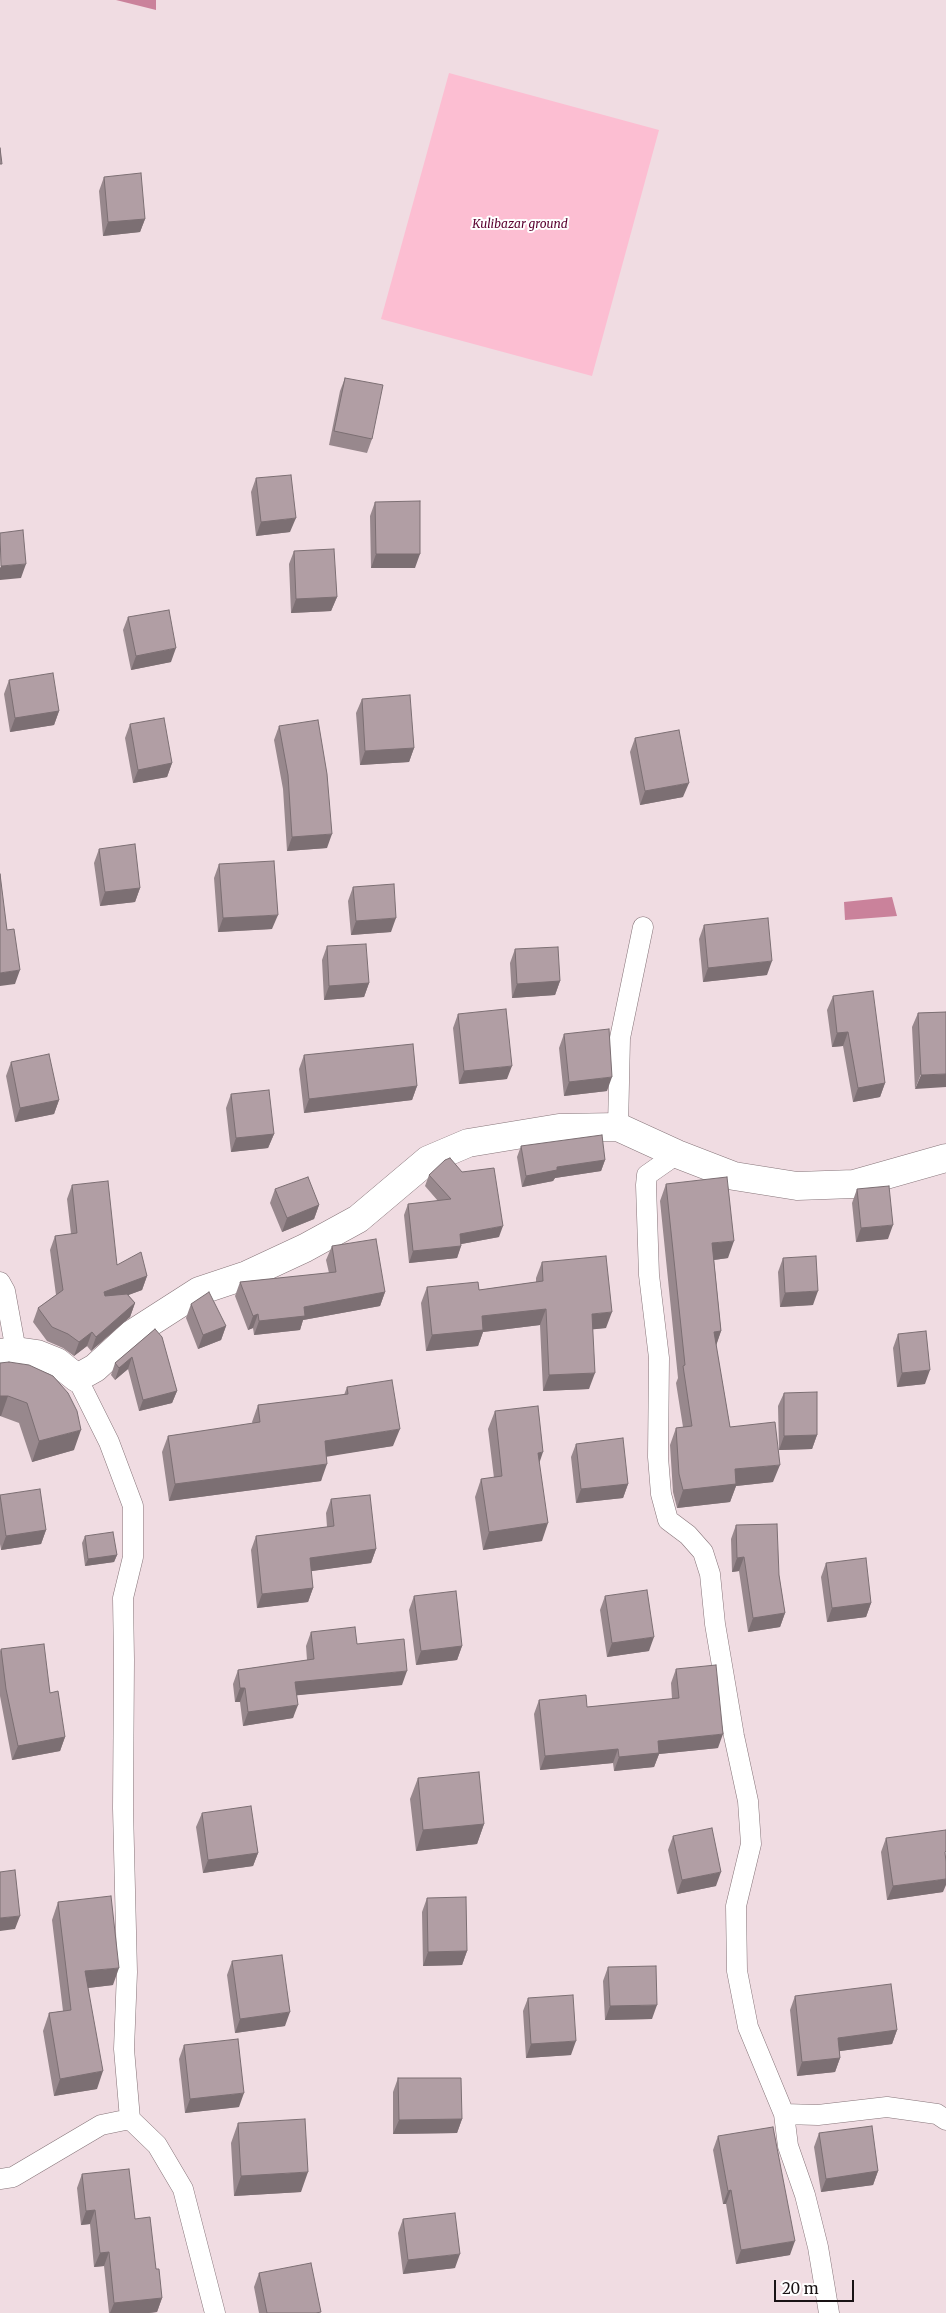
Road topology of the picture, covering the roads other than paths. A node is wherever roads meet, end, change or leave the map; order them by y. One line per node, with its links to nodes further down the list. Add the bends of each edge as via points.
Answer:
1 (643, 927): 2 (street, via 620,1038)
2 (618, 1126): 3 (main road); 7 (main road, via 559,1128 468,1143 428,1160 358,1219 263,1268 199,1291 132,1334 95,1368)
3 (677, 1154): 4 (main road, via 734,1176 797,1186 854,1184); 8 (street, via 647,1175 646,1186 649,1275 659,1358 657,1419 661,1494 668,1520 703,1552 710,1574 748,1801 751,1844 736,1906 737,1971 748,2027)
4 (946, 1158)
5 (0, 1282): 6 (street, via 5,1291)
6 (8, 1352): 7 (main road, via 37,1354 56,1362)
7 (77, 1378): 9 (street, via 108,1442 133,1506 133,1557 123,1598 122,1808 127,1972 124,2049)
8 (784, 2114): 10 (street, via 818,2115 887,2107 937,2114); 13 (street, via 788,2146 818,2247)
9 (130, 2120): 11 (street, via 100,2125 13,2176); 12 (street, via 157,2145 184,2189)
10 (946, 2120)
11 (0, 2179)
12 (215, 2313)
13 (829, 2313)

